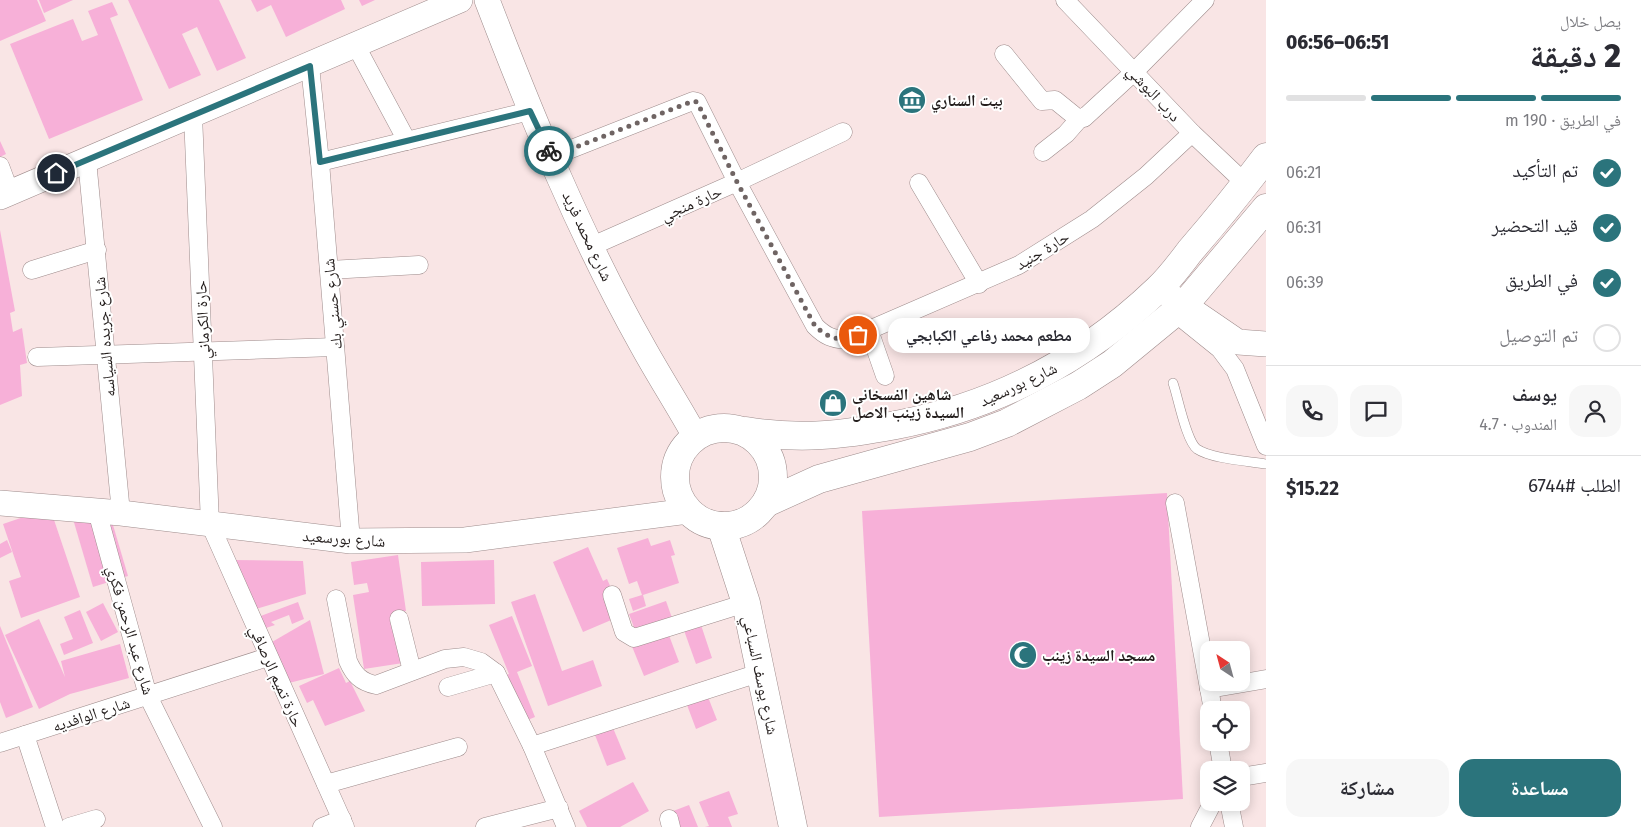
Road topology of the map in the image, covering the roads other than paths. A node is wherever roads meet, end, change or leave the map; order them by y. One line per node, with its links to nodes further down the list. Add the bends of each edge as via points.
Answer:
1 (460, 0): 5 (street)
2 (487, 0): 9 (street, شارع محمد فريد)
3 (1065, 0): 8 (street, درب البوشي)
4 (1200, 2): 8 (street)
5 (356, 46): 7 (street); 14 (street)
6 (1004, 54): 11 (street, via 1042,101 1055,100)
7 (310, 66): 10 (street); 19 (street, شارع حسني بك)
8 (1134, 72): 11 (street, via 1084,118); 13 (street, درب البوشي)
9 (530, 111): 14 (street); 16 (street, شارع محمد فريد)
10 (193, 115): 18 (street); 37 (street, حارة الكرماني)
11 (1080, 118): 15 (street)
12 (843, 132): 21 (street, حارة منجي)
13 (1192, 133): 23 (street, درب البوشي); 31 (street, حارة جنيد, via 1146,176 1092,219 1019,265)
14 (407, 141): 19 (street)
15 (1043, 152)
16 (551, 157): 21 (street, حارة جنيد, via 693,101 701,106); 26 (street, شارع محمد فريد)
17 (1266, 157): 23 (main road, شارع بورسعيد)
18 (87, 160): 24 (street); 27 (street, شارع جريده السياسه)
19 (320, 162): 30 (street, شارع حسني بك)
20 (0, 166): 24 (street)
21 (737, 182): 26 (street, حارة منجي); 34 (street, حارة جنيد, via 815,326 823,335 846,340)
22 (919, 183): 31 (street)
23 (1246, 184): 32 (main road, شارع بورسعيد)
24 (5, 195)
25 (1266, 208): 33 (main road, شارع بورسعيد)
26 (592, 246): 43 (street, شارع محمد فريد, via 642,345)
27 (97, 250): 29 (street); 38 (street, شارع جريده السياسه)
28 (419, 265): 30 (street)
29 (32, 270)
30 (329, 270): 36 (street, شارع حسني بك)
31 (979, 284): 34 (street, حارة جنيد)
32 (1159, 288): 33 (street); 42 (main road, شارع بورسعيد, via 1080,352 1041,376 964,408 904,424 823,437)
33 (1180, 308): 35 (street, via 1238,342); 44 (street, via 1235,369); 47 (main road, شارع بورسعيد, via 1112,364 1061,396 1007,423 932,449 819,479)
34 (869, 330): 40 (street)
35 (1266, 344)
36 (335, 347): 37 (street); 53 (street, شارع حسني بك)
37 (203, 350): 38 (street); 51 (street, حارة الكرماني)
38 (106, 353): 39 (street); 50 (street, شارع جريده السياسه)
39 (37, 357)
40 (885, 376)
41 (1174, 383): 45 (lane, via 1196,448 1208,454)
42 (746, 431): 43 (main road, via 720,427); 47 (main road, via 762,444 772,463 774,484)
43 (695, 436): 49 (main road, via 683,448 674,480)
44 (1266, 446)
45 (1266, 464)
46 (0, 503): 50 (street, شارع بورسعيد)
47 (766, 503): 52 (main road, via 747,521)
48 (1175, 503): 58 (street)
49 (688, 511): 52 (main road, via 698,519); 53 (street, شارع بورسعيد, via 465,540)
50 (109, 512): 51 (street, شارع بورسعيد); 66 (street, شارع عبد الرحمن فكري)
51 (210, 524): 53 (street, شارع بورسعيد); 59 (street, حارة تميم الرصافي)
52 (721, 526): 56 (main road, شارع يوسف السباعي)
53 (351, 541)
54 (612, 595): 56 (street, via 624,632 634,638)
55 (336, 599): 60 (street, via 348,661 358,677 366,683 376,684)
56 (746, 603): 61 (main road, شارع يوسف السباعي)
57 (399, 619): 60 (street)
58 (1201, 641)
59 (268, 657): 66 (street, شارع الوافديه); 73 (street, حارة تميم الرصافي)
60 (412, 672): 62 (street, via 445,659 464,657 481,662)
61 (762, 672): 69 (street); 85 (main road, شارع يوسف السباعي)
62 (496, 673): 65 (street); 69 (street)
63 (1266, 679): 64 (street)
64 (1250, 682)
65 (448, 686)
66 (148, 696): 67 (street, شارع الوافديه); 81 (street, شارع عبد الرحمن فكري)
67 (25, 735): 68 (street, شارع الوافديه); 79 (street)
68 (0, 743)
69 (532, 746): 74 (street)
70 (458, 747): 73 (street)
71 (1266, 773): 72 (street)
72 (1250, 776)
73 (326, 784): 78 (street, حارة تميم الرصافي)
74 (559, 808): 83 (street); 84 (street)
75 (1208, 811): 86 (street)
76 (1231, 811): 87 (street)
77 (96, 819): 80 (street)
78 (343, 823): 82 (street)
79 (56, 827)
80 (69, 827)
81 (213, 827)
82 (322, 827)
83 (485, 827)
84 (566, 827)
85 (793, 827)
86 (1200, 827)
87 (1234, 827)

